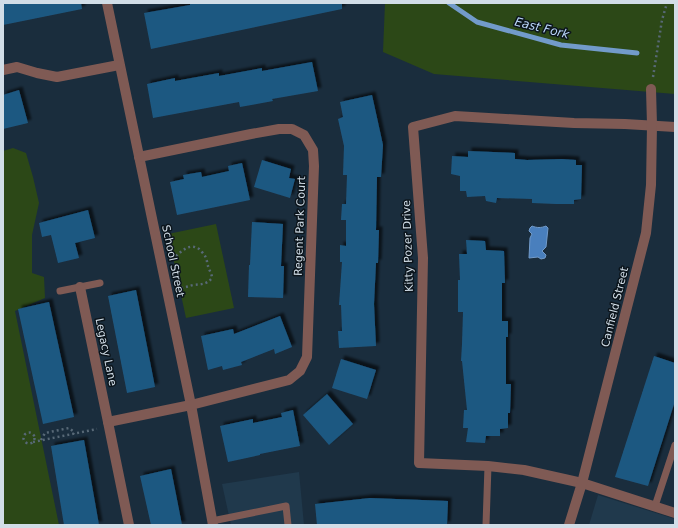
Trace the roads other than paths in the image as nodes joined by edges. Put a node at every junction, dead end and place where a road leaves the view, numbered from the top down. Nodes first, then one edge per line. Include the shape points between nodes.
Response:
1 (107, 3) edge
2 (120, 65) junction
3 (3, 70) edge
4 (651, 89) road end
5 (652, 125) junction
6 (675, 127) edge
7 (139, 157) junction
8 (100, 283) dead end
9 (80, 287) junction
10 (60, 292) dead end
11 (191, 405) junction
12 (108, 422) junction
13 (675, 445) edge
14 (488, 466) junction
15 (582, 483) junction
16 (655, 506) junction
17 (675, 513) edge
18 (212, 523) edge
19 (129, 525) edge
20 (288, 525) edge
21 (486, 525) edge
22 (569, 525) edge

1 - 2 street, School Street
2 - 3 street via 57,77 17,67
2 - 7 street, School Street
4 - 5 street, Canfield Street
5 - 6 street, Kitty Pozer Drive
5 - 14 street, Kitty Pozer Drive via 456,116 413,127 423,258 419,463
5 - 15 street, Canfield Street via 651,185 646,233
7 - 11 street, School Street
7 - 11 street, Regent Park Court via 279,129 292,129 304,135 313,150 307,357 300,371 289,380
8 - 9 lane
9 - 10 lane
9 - 12 street, Legacy Lane
11 - 12 street
11 - 18 street, School Street
12 - 19 street, Legacy Lane
13 - 16 lane
14 - 15 street, Kitty Pozer Drive via 524,470
14 - 21 lane
15 - 16 street, Kitty Pozer Drive
15 - 22 street, Canfield Street
16 - 17 street, Kitty Pozer Drive
18 - 20 lane via 286,506

